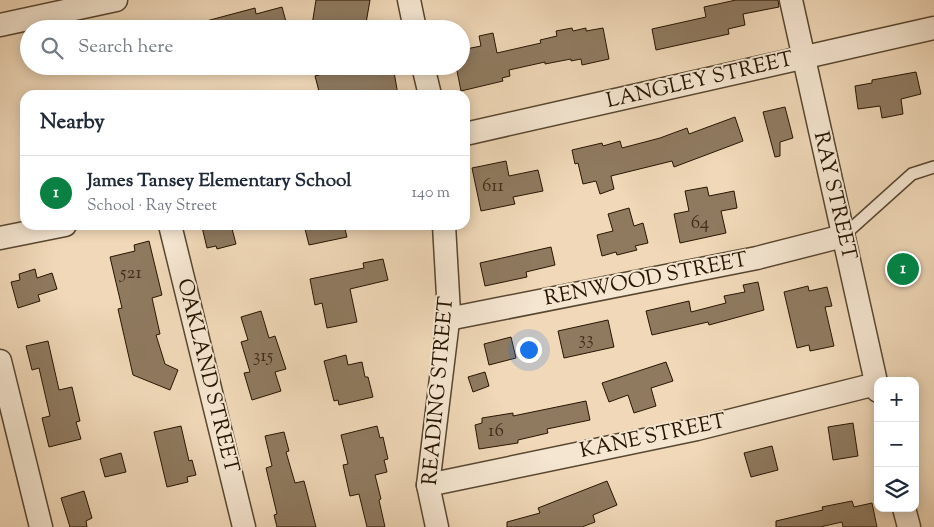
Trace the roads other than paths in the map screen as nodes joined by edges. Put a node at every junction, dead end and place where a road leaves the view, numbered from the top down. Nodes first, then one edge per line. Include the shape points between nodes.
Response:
1 (116, 0) edge
2 (409, 0) edge
3 (791, 0) edge
4 (23, 20) edge
5 (413, 20) edge
6 (20, 21) edge
7 (0, 25) edge
8 (934, 28) edge
9 (804, 58) junction
10 (426, 75) edge
11 (429, 90) edge
12 (470, 133) edge
13 (934, 167) edge
14 (40, 230) edge
15 (171, 230) edge
16 (444, 230) edge
17 (843, 236) junction
18 (0, 238) edge
19 (448, 319) junction
20 (0, 362) edge
21 (875, 377) edge
22 (874, 389) edge
23 (428, 485) junction
24 (905, 512) edge
25 (41, 527) edge
26 (244, 527) edge
27 (438, 527) edge
28 (908, 527) edge

1 - 4 street
2 - 5 street
3 - 9 street, RAY STREET
6 - 7 street
8 - 9 street, LANGLEY STREET
9 - 12 street, LANGLEY STREET
9 - 17 street, RAY STREET
10 - 11 street
13 - 17 lane via 912,174
14 - 18 street
15 - 26 street, OAKLAND STREET
16 - 19 street, READING STREET
17 - 19 street, RENWOOD STREET via 757,258
17 - 21 street, RAY STREET
19 - 23 street, READING STREET
20 - 25 street
22 - 23 street, KANE STREET
23 - 27 street, READING STREET
24 - 28 street

